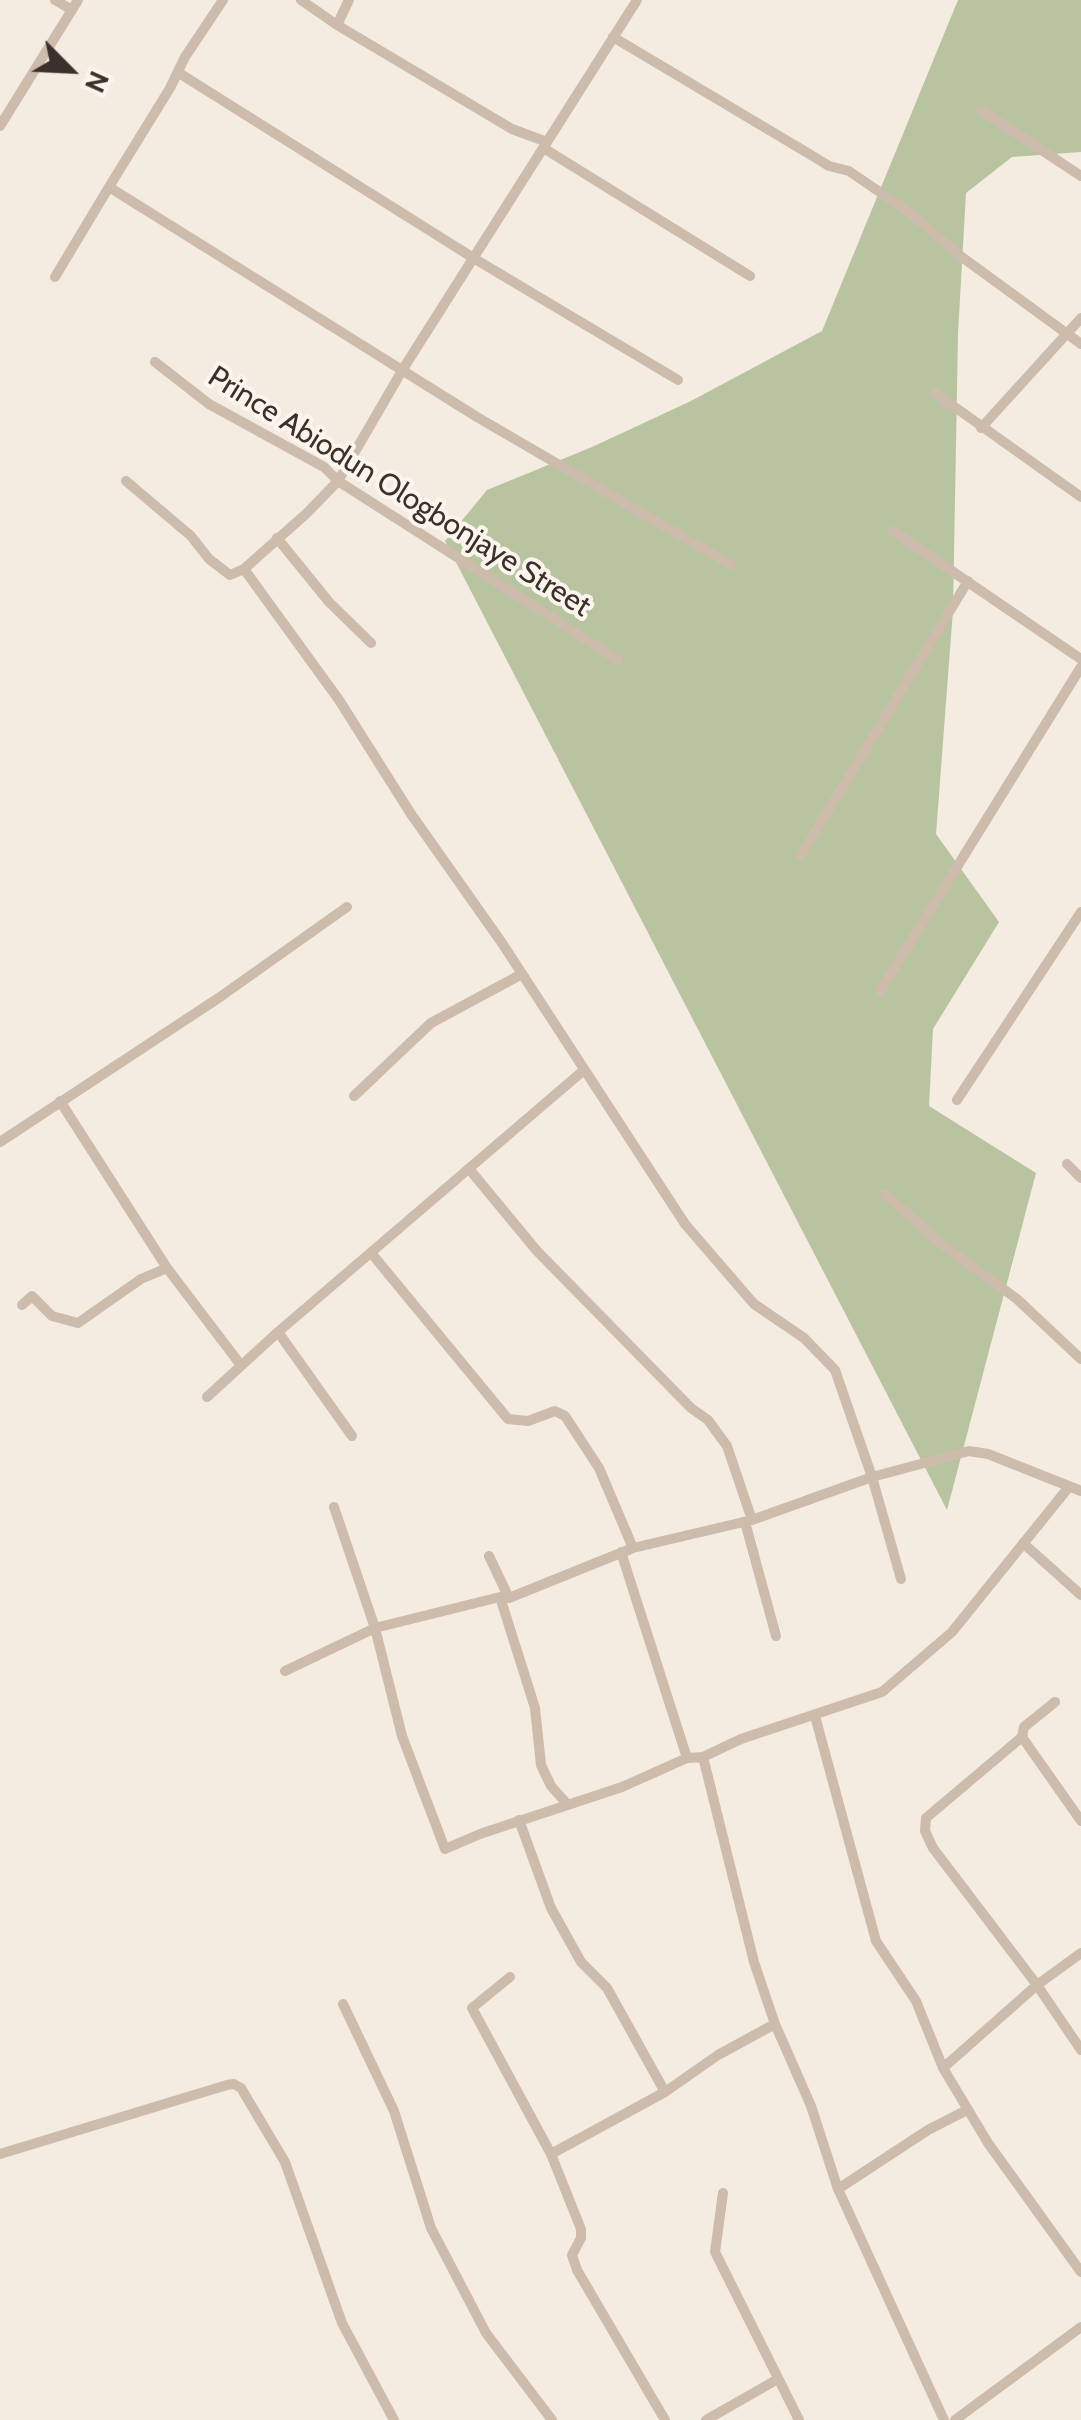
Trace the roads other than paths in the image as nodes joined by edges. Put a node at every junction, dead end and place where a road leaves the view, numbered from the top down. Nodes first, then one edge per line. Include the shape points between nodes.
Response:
1 (55, 0) edge
2 (224, 0) edge
3 (301, 0) edge
4 (348, 0) edge
5 (636, 0) edge
6 (75, 5) edge
7 (336, 25) junction
8 (613, 38) junction
9 (179, 73) junction
10 (981, 110) dead end
11 (0, 126) edge
12 (546, 145) junction
13 (1081, 176) edge
14 (109, 187) junction
15 (475, 259) junction
16 (750, 276) dead end
17 (55, 277) dead end
18 (1081, 318) edge
19 (1066, 335) junction
20 (1081, 344) edge
21 (155, 362) dead end
22 (404, 370) junction
23 (678, 380) dead end
24 (934, 394) dead end
25 (980, 428) junction
26 (126, 481) dead end
27 (338, 481) junction
28 (1081, 496) edge
29 (894, 532) dead end
30 (276, 538) junction
31 (731, 566) dead end
32 (244, 569) junction
33 (968, 581) junction
34 (371, 643) dead end
35 (618, 660) dead end
36 (1081, 663) edge
37 (801, 854) dead end
38 (347, 908) dead end
39 (1081, 912) edge
40 (522, 974) junction
41 (880, 991) dead end
42 (584, 1070) junction
43 (354, 1096) dead end
44 (957, 1100) dead end
45 (60, 1101) junction
46 (0, 1142) edge
47 (1067, 1164) dead end
48 (470, 1170) junction
49 (1081, 1178) edge
50 (885, 1194) dead end
51 (372, 1254) junction
52 (167, 1268) junction
53 (22, 1305) dead end
54 (278, 1332) junction
55 (1081, 1360) edge
56 (240, 1364) junction
57 (207, 1397) dead end
58 (352, 1436) dead end
59 (872, 1478) junction
60 (1068, 1488) junction
61 (1081, 1491) edge
62 (334, 1507) dead end
63 (748, 1521) junction
64 (1023, 1543) junction
65 (633, 1548) junction
66 (620, 1552) junction
67 (489, 1556) dead end
68 (901, 1579) dead end
69 (1081, 1594) edge
70 (505, 1597) junction
71 (374, 1628) junction
72 (776, 1636) dead end
73 (285, 1671) dead end
74 (1055, 1702) dead end
75 (815, 1716) junction
76 (1022, 1736) junction
77 (703, 1757) junction
78 (687, 1758) junction
79 (568, 1804) junction
80 (519, 1820) junction
81 (1081, 1821) edge
82 (1081, 1953) edge
83 (510, 1977) dead end
84 (1037, 1985) junction
85 (343, 2004) dead end
86 (775, 2024) junction
87 (1081, 2050) edge
88 (943, 2068) junction
89 (665, 2092) junction
90 (968, 2110) junction
91 (0, 2154) edge
92 (551, 2154) junction
93 (838, 2189) junction
94 (723, 2193) dead end
95 (1081, 2272) edge
96 (1081, 2327) edge
97 (778, 2379) junction
98 (394, 2420) edge
99 (552, 2420) edge
100 (665, 2420) edge
101 (706, 2420) edge
102 (799, 2420) edge
103 (944, 2420) edge
104 (955, 2420) edge

1 - 6 street
2 - 9 street
3 - 7 street
4 - 7 street
5 - 8 street
6 - 11 street
7 - 12 street
8 - 12 street
8 - 19 street via 811,156 849,171
9 - 14 street
9 - 15 street
10 - 13 street
12 - 15 street
12 - 16 street
14 - 17 street
14 - 22 street
15 - 22 street
15 - 23 street
18 - 19 street
19 - 20 street
19 - 25 street
21 - 27 street, Prince Abiodun Ologbonjaye Street via 210,404
22 - 27 street
22 - 31 street
24 - 25 street
25 - 28 street
26 - 32 street via 192,536 209,559 230,574
27 - 30 street
27 - 35 street, Prince Abiodun Ologbonjaye Street
29 - 33 street
30 - 32 street
30 - 34 street
32 - 40 street
33 - 36 street
33 - 37 street
36 - 41 street
38 - 45 street
39 - 44 street
40 - 42 street
40 - 43 street via 431,1023
42 - 48 street
42 - 59 street via 684,1224 754,1304 804,1338 835,1370
45 - 46 street
45 - 52 street
47 - 49 street
48 - 51 street
48 - 63 street via 537,1250 708,1420 727,1446
50 - 55 street via 1017,1299
51 - 54 street
51 - 65 street via 508,1419 528,1421 555,1411 565,1416 600,1468
52 - 53 street via 78,1323 52,1316 32,1296
52 - 56 street
54 - 56 street
54 - 58 street
56 - 57 street
59 - 60 street via 978,1451
59 - 63 street
59 - 68 street
60 - 61 street
60 - 64 street
62 - 71 street
63 - 65 street
63 - 72 street
64 - 69 street
64 - 75 street via 952,1632 882,1692
65 - 66 street
66 - 70 street
66 - 78 street
67 - 70 street
70 - 71 street
70 - 79 street via 535,1708 542,1765
71 - 73 street
71 - 80 street via 402,1736 444,1849
74 - 76 street
75 - 77 street
75 - 88 street via 876,1941 916,2001
76 - 81 street
76 - 84 street via 926,1818 925,1831
77 - 78 street
77 - 86 street
78 - 79 street
79 - 80 street
80 - 89 street via 551,1908 581,1962 607,1988
82 - 84 street
83 - 92 street via 472,2008
84 - 87 street
84 - 88 street
85 - 99 street via 394,2111 431,2228 486,2333
86 - 89 street
86 - 93 street
88 - 90 street
89 - 92 street
90 - 93 street
90 - 95 street
91 - 98 street via 226,2085 241,2088 286,2162 342,2323
92 - 100 street via 581,2229 572,2255 577,2270
93 - 103 street
94 - 97 street via 715,2252
96 - 104 street
97 - 101 street
97 - 102 street

